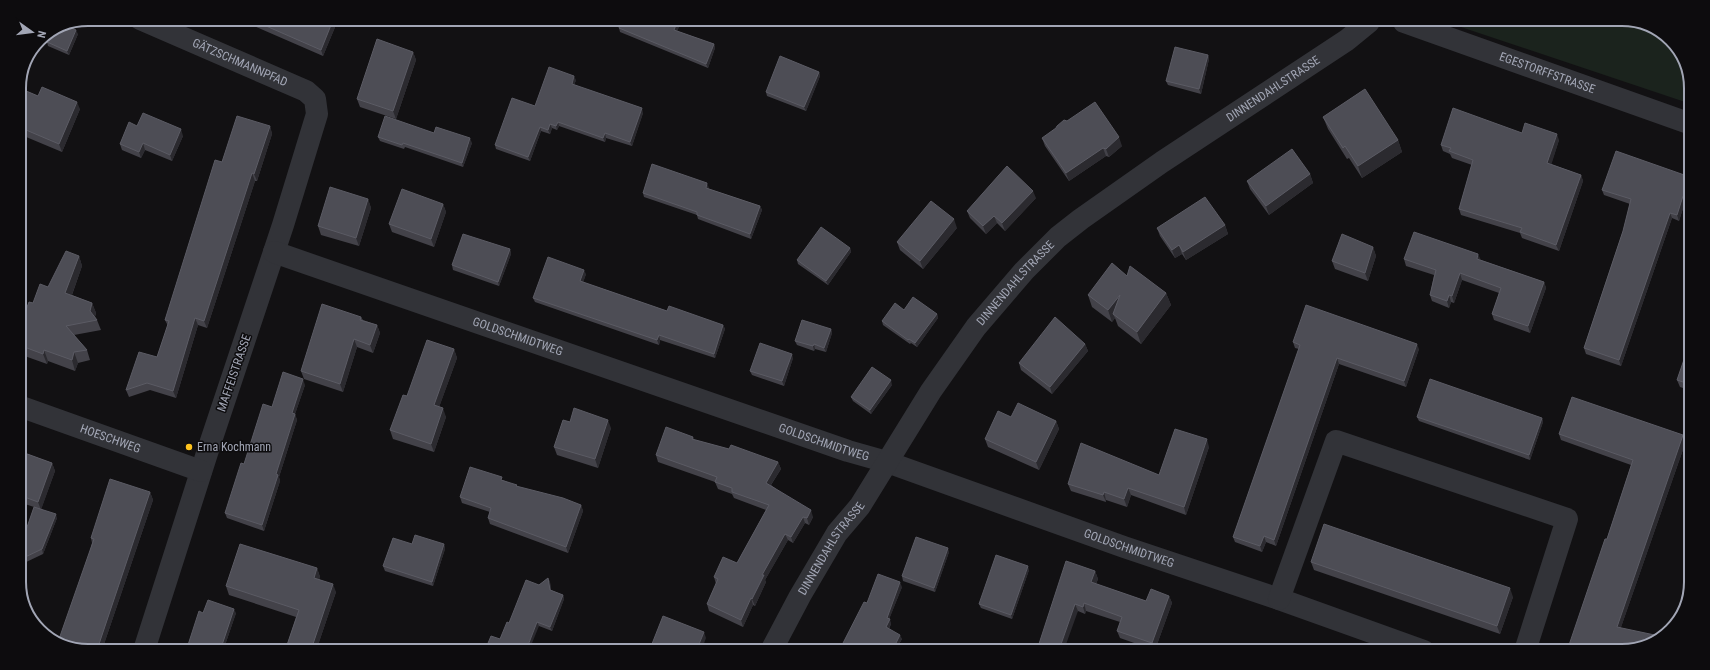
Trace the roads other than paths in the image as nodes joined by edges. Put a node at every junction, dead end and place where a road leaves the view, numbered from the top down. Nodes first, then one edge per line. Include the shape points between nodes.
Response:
1 (156, 26) edge
2 (1364, 26) edge
3 (1415, 26) edge
4 (315, 99) joint
5 (1684, 122) edge
6 (274, 252) junction
7 (26, 408) edge
8 (888, 462) junction
9 (201, 471) junction
10 (1279, 599) junction
11 (1370, 642) edge
12 (146, 644) edge
13 (775, 644) edge
14 (1384, 644) edge
15 (1527, 644) edge

1 - 4 street, GÄTZSCHMANNPFAD via 306,91
2 - 8 street, DINNENDAHLSTRASSE via 1347,40 1162,162 1058,237 1024,271 976,327 931,391
3 - 5 street, EGESTORFFSTRASSE
4 - 6 street, MAFFEISTRASSE via 317,114
6 - 8 street, GOLDSCHMIDTWEG via 848,451
6 - 9 street, MAFFEISTRASSE
7 - 9 street, HOESCHWEG
8 - 10 street, GOLDSCHMIDTWEG via 1124,547
8 - 13 street, DINNENDAHLSTRASSE via 860,506 837,533
9 - 12 street, MAFFEISTRASSE
10 - 11 street, GOLDSCHMIDTWEG
10 - 15 street via 1336,441 1567,519
11 - 14 street, GOLDSCHMIDTWEG

